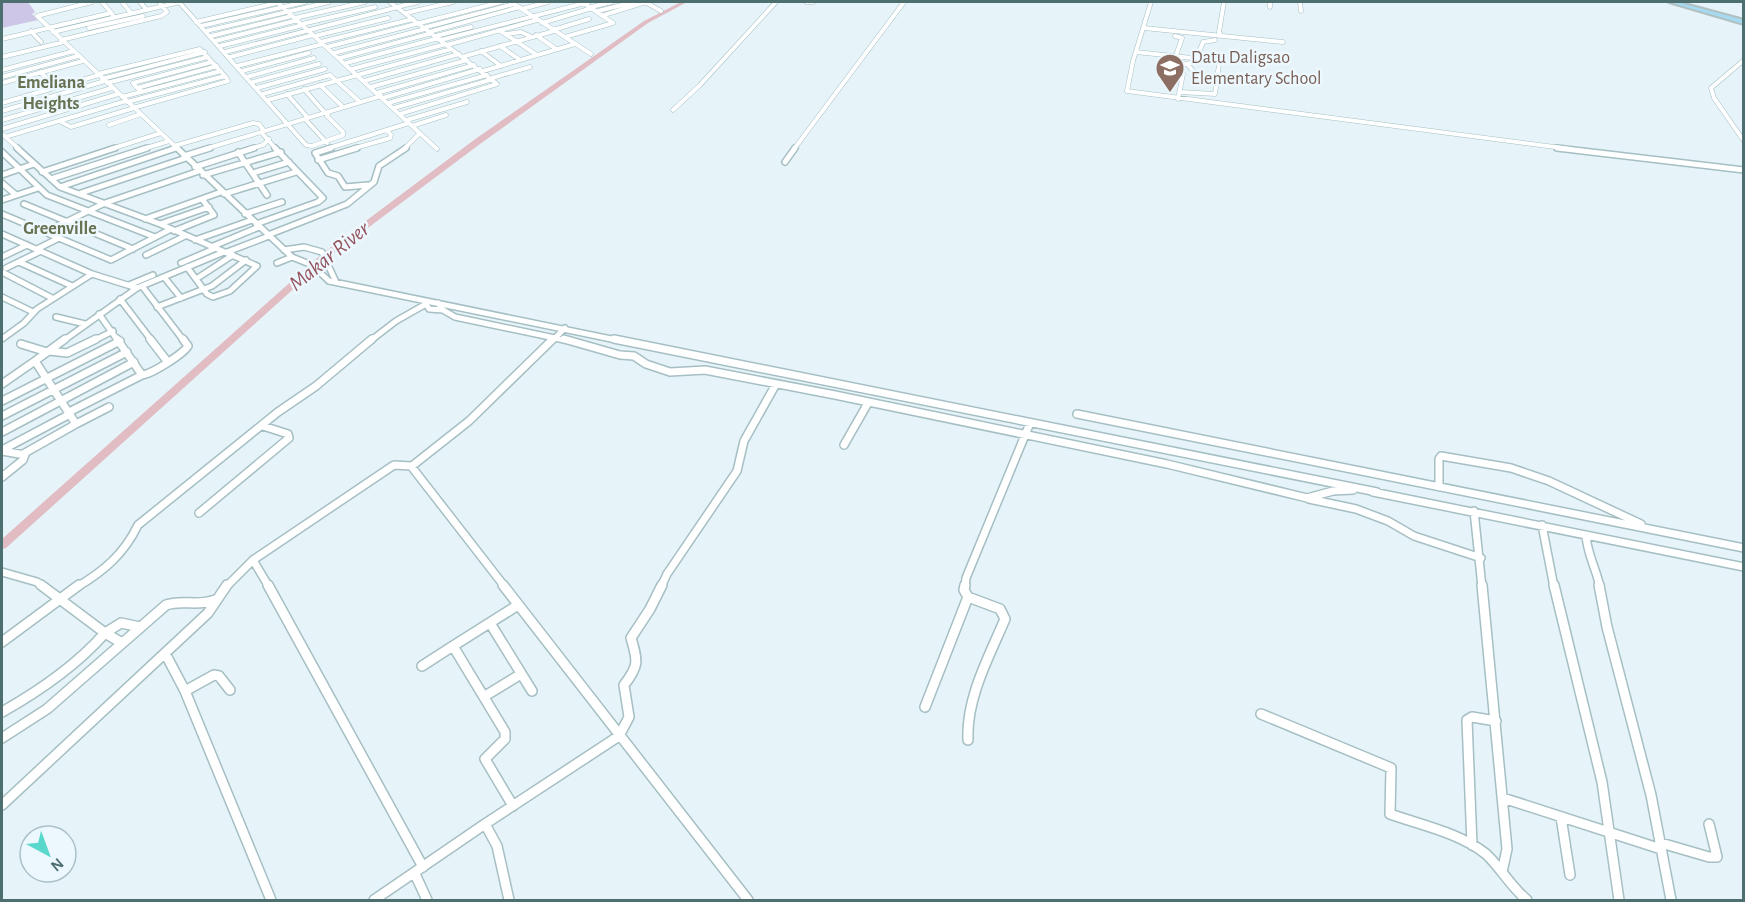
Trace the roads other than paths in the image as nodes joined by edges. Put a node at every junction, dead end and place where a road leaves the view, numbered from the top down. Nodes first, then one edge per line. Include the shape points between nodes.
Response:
1 (92, 2) edge
2 (102, 2) edge
3 (122, 2) edge
4 (140, 2) edge
5 (159, 2) edge
6 (181, 2) edge
7 (305, 2) edge
8 (329, 2) edge
9 (367, 2) edge
10 (402, 2) edge
11 (434, 2) edge
12 (453, 2) edge
13 (501, 2) edge
14 (548, 2) edge
15 (585, 2) edge
16 (612, 2) edge
17 (634, 2) edge
18 (647, 2) edge
19 (776, 2) edge
20 (806, 2) edge
21 (813, 2) edge
22 (904, 2) edge
23 (1151, 2) edge
24 (1224, 2) edge
25 (1300, 2) edge
26 (1672, 2) edge
27 (86, 3) edge
28 (280, 3) edge
29 (513, 3) edge
30 (415, 4) edge
31 (394, 5) edge
32 (73, 6) junction
33 (375, 7) junction
34 (592, 7) junction
35 (90, 8) dead end
36 (164, 8) junction
37 (521, 8) junction
38 (147, 10) junction
39 (421, 10) junction
40 (1301, 10) dead end
41 (598, 11) junction
42 (661, 11) dead end
43 (288, 12) junction
44 (381, 12) junction
45 (463, 12) junction
46 (111, 13) junction
47 (530, 13) junction
48 (131, 14) junction
49 (406, 14) junction
50 (604, 15) junction
51 (469, 16) junction
52 (114, 17) junction
53 (484, 17) junction
54 (295, 18) junction
55 (357, 18) junction
56 (388, 18) junction
57 (83, 19) junction
58 (413, 19) junction
59 (589, 19) dead end
60 (474, 20) junction
61 (539, 21) junction
62 (196, 22) junction
63 (465, 22) junction
64 (1743, 22) edge
65 (365, 23) junction
66 (396, 23) junction
67 (418, 23) junction
68 (303, 25) junction
69 (201, 26) junction
70 (496, 26) junction
71 (48, 27) junction
72 (471, 27) junction
73 (486, 28) junction
74 (1144, 28) junction
75 (309, 30) junction
76 (499, 30) junction
77 (554, 30) junction
78 (31, 31) junction
79 (206, 31) junction
80 (477, 31) junction
81 (493, 32) junction
82 (506, 34) junction
83 (1221, 35) junction
84 (210, 36) junction
85 (314, 36) junction
86 (435, 36) junction
87 (534, 36) junction
88 (1174, 36) dead end
89 (1231, 36) junction
90 (59, 37) junction
91 (565, 37) junction
92 (2, 39) edge
93 (215, 41) junction
94 (517, 41) junction
95 (41, 42) dead end
96 (1283, 42) dead end
97 (324, 44) junction
98 (575, 44) junction
99 (220, 46) junction
100 (500, 46) junction
101 (304, 48) junction
102 (451, 49) junction
103 (556, 50) junction
104 (74, 51) junction
105 (481, 51) junction
106 (225, 52) junction
107 (1136, 52) junction
108 (247, 53) junction
109 (309, 53) junction
110 (334, 53) junction
111 (591, 54) dead end
112 (207, 55) junction
113 (460, 55) junction
114 (78, 56) junction
115 (537, 56) junction
116 (2, 57) edge
117 (230, 57) junction
118 (1175, 57) junction
119 (314, 58) junction
120 (340, 58) junction
121 (467, 60) junction
122 (520, 60) junction
123 (1198, 60) junction
124 (1743, 60) edge
125 (83, 61) junction
126 (256, 61) junction
127 (212, 62) junction
128 (346, 63) junction
129 (319, 64) junction
130 (1187, 64) junction
131 (474, 65) junction
132 (217, 66) junction
133 (237, 66) junction
134 (501, 66) junction
135 (530, 67) dead end
136 (1172, 67) junction
137 (33, 68) junction
138 (325, 69) junction
139 (352, 69) junction
140 (2, 70) edge
141 (180, 70) junction
142 (221, 71) junction
143 (242, 71) junction
144 (483, 72) junction
145 (1182, 72) junction
146 (1193, 72) junction
147 (38, 73) junction
148 (184, 75) junction
149 (330, 75) junction
150 (358, 75) junction
151 (225, 76) junction
152 (2, 77) edge
153 (247, 77) junction
154 (127, 78) junction
155 (1217, 78) junction
156 (102, 79) junction
157 (493, 79) junction
158 (337, 80) junction
159 (364, 81) junction
160 (252, 82) junction
161 (2, 83) edge
162 (133, 83) junction
163 (320, 85) junction
164 (57, 87) junction
165 (371, 87) junction
166 (112, 88) junction
167 (137, 88) junction
168 (182, 88) junction
169 (257, 88) junction
170 (304, 89) junction
171 (142, 92) junction
172 (1180, 92) junction
173 (187, 93) junction
174 (263, 94) junction
175 (287, 94) junction
176 (380, 96) junction
177 (123, 98) junction
178 (1178, 99) junction
179 (268, 100) junction
180 (360, 102) junction
181 (467, 102) dead end
182 (2, 103) edge
183 (388, 103) junction
184 (343, 107) junction
185 (134, 108) junction
186 (394, 108) junction
187 (673, 110) dead end
188 (2, 111) edge
189 (327, 112) junction
190 (141, 114) junction
191 (400, 114) junction
192 (446, 115) dead end
193 (306, 118) junction
194 (2, 120) edge
195 (58, 121) junction
196 (409, 123) junction
197 (288, 124) junction
198 (109, 125) dead end
199 (2, 129) edge
200 (387, 130) junction
201 (262, 132) junction
202 (161, 133) junction
203 (420, 133) junction
204 (3, 136) edge
205 (269, 139) junction
206 (169, 141) junction
207 (325, 141) junction
208 (1743, 141) edge
209 (175, 147) junction
210 (331, 147) junction
211 (437, 149) dead end
212 (2, 152) edge
213 (238, 152) junction
214 (281, 152) junction
215 (185, 157) junction
216 (318, 160) junction
217 (246, 162) junction
218 (289, 162) junction
219 (785, 162) dead end
220 (34, 164) junction
221 (20, 169) junction
222 (1743, 170) edge
223 (199, 171) junction
224 (42, 172) junction
225 (296, 172) junction
226 (253, 173) junction
227 (2, 175) edge
228 (51, 179) junction
229 (2, 183) edge
230 (257, 183) junction
231 (368, 185) junction
232 (60, 187) junction
233 (38, 188) junction
234 (81, 193) junction
235 (223, 193) junction
236 (16, 195) junction
237 (267, 195) dead end
238 (202, 199) junction
239 (2, 200) edge
240 (282, 202) dead end
241 (105, 203) junction
242 (24, 204) dead end
243 (209, 207) junction
244 (88, 211) junction
245 (2, 214) edge
246 (245, 214) junction
247 (145, 219) junction
248 (67, 222) junction
249 (160, 224) junction
250 (256, 224) junction
251 (173, 230) junction
252 (45, 232) junction
253 (2, 234) edge
254 (184, 236) junction
255 (269, 236) junction
256 (155, 237) junction
257 (59, 238) junction
258 (195, 240) junction
259 (27, 245) junction
260 (213, 248) junction
261 (133, 249) junction
262 (39, 250) junction
263 (284, 250) junction
264 (228, 253) junction
265 (146, 255) dead end
266 (2, 256) edge
267 (292, 257) junction
268 (246, 260) junction
269 (19, 262) junction
270 (181, 263) dead end
271 (277, 263) dead end
272 (187, 267) junction
273 (3, 269) edge
274 (92, 274) junction
275 (153, 275) dead end
276 (164, 277) junction
277 (196, 279) junction
278 (336, 282) junction
279 (129, 285) junction
280 (72, 286) junction
281 (139, 287) junction
282 (204, 290) junction
283 (2, 297) edge
284 (52, 298) junction
285 (181, 298) junction
286 (120, 299) junction
287 (428, 302) junction
288 (438, 303) junction
289 (157, 307) junction
290 (443, 310) junction
291 (33, 312) junction
292 (99, 314) junction
293 (56, 317) dead end
294 (85, 324) junction
295 (565, 328) junction
296 (2, 330) edge
297 (112, 331) junction
298 (9, 333) junction
299 (556, 337) junction
300 (2, 339) edge
301 (120, 341) junction
302 (21, 344) dead end
303 (48, 352) junction
304 (127, 352) junction
305 (35, 361) junction
306 (167, 361) junction
307 (134, 362) junction
308 (142, 375) junction
309 (47, 378) junction
310 (2, 384) edge
311 (776, 384) junction
312 (54, 389) junction
313 (881, 392) junction
314 (61, 400) junction
315 (2, 401) edge
316 (871, 404) junction
317 (110, 407) dead end
318 (70, 413) junction
319 (1077, 414) dead end
320 (2, 416) edge
321 (1030, 423) junction
322 (76, 424) junction
323 (263, 426) junction
324 (2, 432) edge
325 (1024, 436) junction
326 (1104, 438) junction
327 (844, 445) dead end
328 (1093, 450) junction
329 (2, 451) edge
330 (23, 454) junction
331 (412, 466) junction
332 (2, 477) edge
333 (1439, 487) junction
334 (1377, 492) junction
335 (1307, 498) junction
336 (1474, 511) junction
337 (199, 513) dead end
338 (1542, 525) junction
339 (1657, 531) junction
340 (1586, 535) junction
341 (1743, 548) edge
342 (1481, 558) junction
343 (253, 560) junction
344 (1743, 567) edge
345 (2, 572) edge
346 (968, 597) junction
347 (60, 598) junction
348 (518, 605) junction
349 (206, 609) junction
350 (116, 623) junction
351 (490, 623) junction
352 (96, 624) junction
353 (141, 627) junction
354 (105, 633) junction
355 (2, 642) edge
356 (122, 643) junction
357 (453, 646) junction
358 (165, 653) junction
359 (422, 666) dead end
360 (521, 674) junction
361 (230, 690) dead end
362 (185, 691) junction
363 (532, 691) dead end
364 (485, 696) junction
365 (925, 707) dead end
366 (2, 712) edge
367 (1261, 714) dead end
368 (1496, 721) junction
369 (619, 736) junction
370 (2, 738) edge
371 (968, 740) dead end
372 (1503, 798) junction
373 (2, 805) edge
374 (513, 806) junction
375 (1561, 816) junction
376 (485, 824) junction
377 (1709, 825) dead end
378 (1610, 832) junction
379 (1473, 845) junction
380 (1661, 846) junction
381 (423, 867) junction
382 (1502, 872) junction
383 (415, 874) junction
384 (1570, 875) dead end
385 (271, 900) edge
386 (374, 900) edge
387 (427, 900) edge
388 (509, 900) edge
389 (748, 900) edge
390 (1527, 900) edge
391 (1619, 900) edge
392 (1671, 900) edge

1 - 27 street
2 - 46 street
3 - 48 street
4 - 38 street
5 - 36 street
6 - 36 street
6 - 62 street
7 - 28 street
8 - 43 street
9 - 33 street
9 - 54 street
10 - 31 street
11 - 30 street
12 - 39 street
13 - 45 street
14 - 37 street
15 - 34 street
15 - 47 street
16 - 34 street
17 - 41 street
18 - 42 street
18 - 50 street
19 - 187 street
20 - 21 street
22 - 219 street
23 - 74 street
24 - 83 street
25 - 40 street
26 - 64 main road
27 - 32 street
27 - 35 street
28 - 43 street
28 - 62 street
28 - 69 street
29 - 37 street
29 - 51 street
30 - 31 street
30 - 39 street
31 - 44 street
31 - 49 street
32 - 57 street
32 - 71 street via 37,15
33 - 44 street
33 - 68 street
34 - 41 street
34 - 61 street
36 - 38 street
36 - 90 street via 166,13 161,16
37 - 47 street
37 - 53 street
38 - 48 street
39 - 49 street
41 - 50 street
43 - 54 street
43 - 79 street
44 - 55 street
44 - 56 street
45 - 51 street
45 - 67 street
46 - 52 street
46 - 57 street
47 - 61 street
47 - 70 street
48 - 52 street
49 - 58 street
50 - 91 street via 613,23
51 - 60 street
51 - 86 street
52 - 90 street
53 - 60 street
53 - 70 street
54 - 68 street
54 - 84 street
54 - 93 street
55 - 65 street
55 - 75 street
56 - 65 street
56 - 66 street
57 - 71 street
58 - 66 street
58 - 67 street
59 - 77 street
60 - 63 street
61 - 76 street
61 - 77 street
62 - 69 street
63 - 72 street
63 - 86 street
65 - 85 street
66 - 97 street
67 - 86 street
67 - 97 street
68 - 75 street
68 - 99 street
69 - 79 street
70 - 73 street
71 - 78 street
71 - 90 street
72 - 80 street
72 - 86 street
73 - 80 street
73 - 81 street
74 - 83 street
74 - 107 street
75 - 85 street
75 - 106 street
76 - 81 street
76 - 82 street
77 - 87 street
77 - 91 street
78 - 92 street
78 - 95 street
79 - 84 street
80 - 86 street
81 - 86 street
82 - 87 street
82 - 94 street
83 - 89 street
84 - 93 street
85 - 97 street
85 - 108 street
86 - 102 street
86 - 110 street
86 - 120 street
86 - 128 street
86 - 139 street
87 - 94 street
87 - 103 street
88 - 118 street via 1182,38
89 - 96 street
89 - 123 street via 1205,40
90 - 104 street
90 - 116 street
91 - 98 street
93 - 99 street
94 - 100 street
94 - 115 street
97 - 101 street
97 - 110 street
98 - 103 street
98 - 111 street
99 - 106 street
100 - 105 street
100 - 122 street
101 - 109 street
101 - 126 street
102 - 113 street
102 - 150 street
103 - 115 street
104 - 114 street
104 - 140 street
105 - 113 street
105 - 134 street
106 - 117 street
107 - 118 street
107 - 178 street via 1127,92
108 - 117 street
108 - 126 street
109 - 119 street
109 - 143 street
110 - 120 street
112 - 127 street
112 - 154 street
112 - 156 street via 198,49
113 - 121 street
113 - 159 street
114 - 125 street
114 - 137 street
115 - 122 street
117 - 133 street
118 - 123 street
118 - 136 street
119 - 129 street
119 - 153 street
120 - 128 street
121 - 131 street
121 - 165 street
122 - 134 street
123 - 130 street
123 - 155 street via 1220,59
124 - 208 street via 1711,90
125 - 147 street
125 - 156 street
126 - 133 street
127 - 132 street
127 - 141 street
128 - 139 street
129 - 138 street
129 - 160 street
130 - 136 street
130 - 146 street
131 - 144 street
131 - 176 street
132 - 142 street
132 - 148 street
133 - 143 street
134 - 144 street
135 - 157 street
136 - 145 street
137 - 147 street
137 - 152 street
138 - 149 street
138 - 169 street
139 - 150 street
141 - 148 street
141 - 162 street
142 - 151 street
142 - 171 street
143 - 153 street
144 - 157 street
144 - 176 street
144 - 183 street
145 - 146 street
145 - 172 street
146 - 155 street
147 - 161 street
147 - 164 street
148 - 167 street
149 - 158 street
149 - 174 street
150 - 158 street
150 - 159 street
151 - 168 street
151 - 173 street via 228,81
153 - 160 street
154 - 156 street
154 - 162 street
155 - 172 street via 1214,94
156 - 164 street
156 - 166 street
156 - 188 street
157 - 186 street
157 - 191 street via 497,84 494,86
158 - 163 street
158 - 180 street
159 - 165 street
160 - 169 street
162 - 167 street
163 - 170 street
163 - 184 street
164 - 182 street
165 - 176 street
166 - 177 street
166 - 194 street
167 - 171 street
168 - 173 street
168 - 177 street
169 - 174 street
170 - 175 street
170 - 189 street
171 - 177 street
172 - 178 street
173 - 185 street
174 - 179 street
175 - 179 street
175 - 193 street
176 - 180 street
176 - 183 street
177 - 185 street
177 - 195 street
177 - 199 street
178 - 222 street
179 - 197 street
180 - 184 street
181 - 196 street
183 - 186 street
184 - 189 street
185 - 190 street
185 - 195 street via 77,126
186 - 191 street
189 - 193 street
189 - 207 street via 344,134
190 - 198 street
190 - 202 street
191 - 196 street
192 - 196 street
193 - 197 street
193 - 207 street
195 - 204 street
196 - 200 street
196 - 203 street
197 - 201 street
197 - 207 street via 308,146
200 - 210 street
200 - 216 street via 390,138
201 - 205 street
201 - 209 street via 259,124 252,124
201 - 215 street
202 - 206 street
202 - 224 street
203 - 211 street
203 - 231 street via 412,144 379,166 375,180
204 - 220 street
205 - 213 street via 263,145
205 - 214 street
206 - 209 street
206 - 228 street
207 - 210 street
209 - 215 street
209 - 232 street
210 - 216 street via 315,153
212 - 221 street
213 - 217 street
213 - 223 street
214 - 217 street
214 - 218 street
215 - 223 street
215 - 234 street
216 - 231 street via 345,187
217 - 223 street
217 - 226 street
218 - 225 street
218 - 226 street
220 - 221 street
220 - 224 street
221 - 227 street
221 - 233 street
223 - 235 street
223 - 241 street
224 - 228 street
225 - 230 street
225 - 250 street via 322,199
226 - 230 street
228 - 232 street
229 - 236 street
230 - 235 street
230 - 237 street
231 - 255 street via 341,208
232 - 234 street
233 - 236 street
233 - 244 street
234 - 241 street
235 - 238 street
235 - 246 street
236 - 239 street
238 - 243 street
238 - 247 street
240 - 246 street
241 - 244 street
241 - 247 street
242 - 248 street
243 - 249 street
243 - 251 street via 214,213 211,217
244 - 248 street
244 - 256 street
245 - 252 street
246 - 250 street
247 - 249 street
248 - 252 street
248 - 261 street
249 - 251 street
250 - 255 street
250 - 258 street
250 - 260 street
251 - 254 street
251 - 256 street
252 - 257 street
253 - 259 street
254 - 258 street
254 - 265 street
255 - 263 street
255 - 264 street
256 - 261 street
257 - 261 street via 111,260
257 - 262 street
258 - 260 street
259 - 262 street
259 - 266 street
260 - 264 street
260 - 270 street
262 - 269 street
262 - 274 street
263 - 267 street
263 - 278 street via 309,246 319,250 326,255
264 - 268 street
264 - 272 street
264 - 277 street
267 - 271 street
267 - 278 street
268 - 282 street
268 - 282 street via 257,268 226,294 213,297
269 - 273 street
269 - 280 street
272 - 276 street
272 - 277 street
273 - 284 street
274 - 279 street
274 - 280 street
275 - 279 street
276 - 281 street
276 - 285 street
277 - 282 street
278 - 287 street
279 - 281 street
280 - 284 street
281 - 286 street
281 - 289 street
282 - 285 street
283 - 291 street
284 - 291 street
285 - 289 street
286 - 292 street
286 - 306 street
287 - 288 street
287 - 290 street via 429,309
287 - 323 street via 401,318
288 - 290 street
288 - 295 street
289 - 306 street via 188,346
290 - 299 street via 466,319
291 - 298 street
292 - 294 street
292 - 297 street
293 - 294 street
294 - 303 street
295 - 299 street
295 - 313 street
296 - 298 street
297 - 301 street
297 - 303 street via 67,353
298 - 300 street
299 - 311 street via 634,356 670,372 705,370
299 - 331 street via 469,421
301 - 304 street
301 - 309 street
302 - 303 street
303 - 305 street
304 - 307 street
304 - 312 street
305 - 309 street
305 - 310 street
306 - 308 street via 161,368
307 - 308 street
307 - 314 street
308 - 318 street
309 - 312 street
309 - 315 street
311 - 316 street
311 - 369 street via 744,441 737,471 667,574 647,616 631,638 636,670 624,685 628,717
312 - 314 street
312 - 320 street
313 - 316 street
313 - 321 street
314 - 318 street
314 - 324 street
316 - 325 street
316 - 327 street
317 - 322 street
318 - 322 street
318 - 329 street
319 - 333 street
321 - 325 street
321 - 326 street
322 - 330 street
323 - 337 street via 290,438
323 - 347 street via 138,525 129,544 105,570
325 - 328 street
325 - 346 street via 966,578 964,590
326 - 328 street
326 - 334 street
328 - 335 street
329 - 330 street
330 - 332 street via 23,460
331 - 343 street via 387,468
331 - 348 street
333 - 339 street
333 - 339 street via 1441,456 1511,468 1549,481
334 - 335 street via 1343,490
334 - 336 street
335 - 342 street via 1356,509 1414,536
336 - 338 street
336 - 342 street
338 - 340 street
338 - 378 street
339 - 341 street
340 - 344 street
340 - 380 street
342 - 368 street
343 - 349 street
343 - 381 street
345 - 347 street via 37,582
346 - 365 street
346 - 371 street via 1005,614 971,710
347 - 352 street
347 - 355 street
348 - 351 street
348 - 369 street
349 - 353 street via 172,602
349 - 358 street
350 - 352 street
350 - 353 street via 129,622
350 - 354 street
351 - 357 street
351 - 360 street
352 - 354 street
353 - 356 street
354 - 356 street
354 - 366 street via 74,664
356 - 370 street via 47,709
357 - 359 street
357 - 364 street
358 - 362 street
358 - 373 street
360 - 363 street
360 - 364 street
361 - 362 street via 214,675
362 - 385 street
364 - 374 street via 506,736 486,756 486,764
367 - 379 street via 1391,768 1390,814
368 - 372 street
368 - 379 street via 1472,717 1467,720
369 - 374 street
369 - 389 street
372 - 375 street
372 - 382 street via 1507,849
374 - 376 street
375 - 378 street
375 - 384 street
376 - 381 street
376 - 388 street via 497,846
377 - 380 street via 1717,857
378 - 380 street
378 - 391 street
379 - 382 street
380 - 392 street
381 - 383 street
382 - 390 street
383 - 386 street
383 - 387 street

